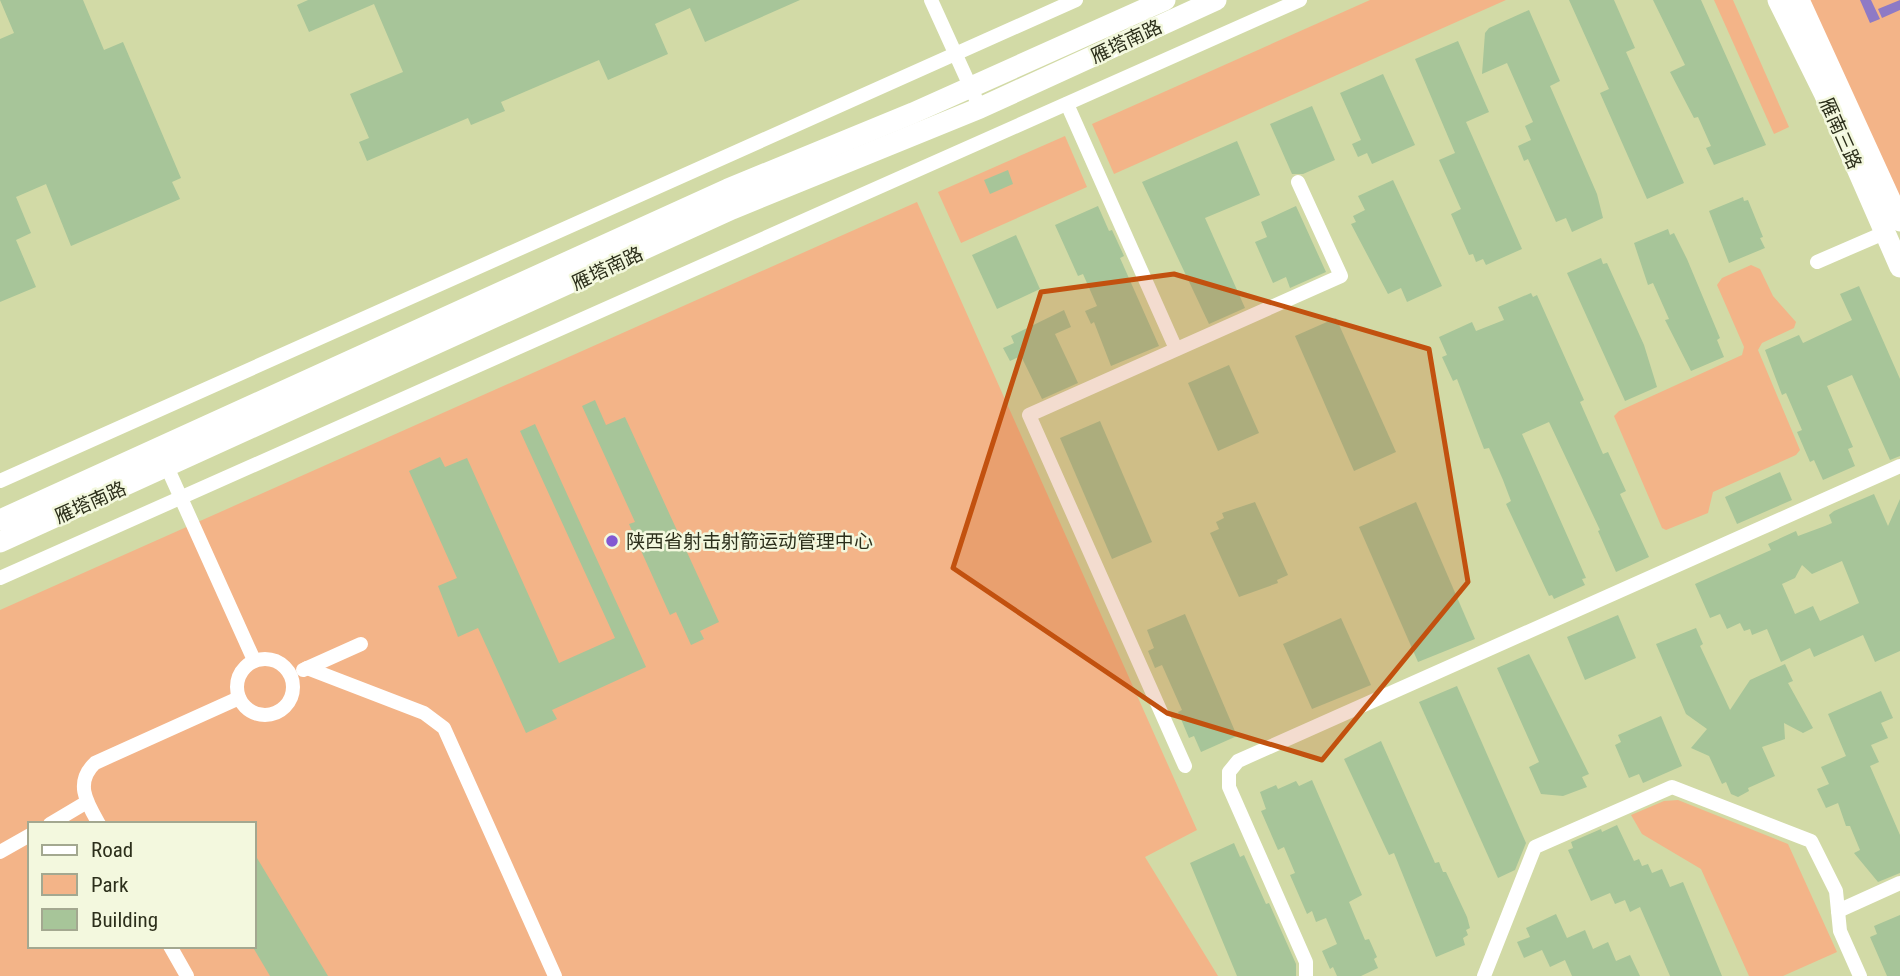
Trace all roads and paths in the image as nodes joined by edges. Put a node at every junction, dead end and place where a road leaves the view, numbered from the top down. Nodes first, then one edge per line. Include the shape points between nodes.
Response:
1 (931, 0) edge
2 (1076, 0) edge
3 (1165, 0) edge
4 (1216, 0) edge
5 (1300, 0) edge
6 (1778, 0) edge
7 (1799, 0) edge
8 (955, 54) junction
9 (970, 88) junction
10 (1067, 104) junction
11 (979, 108) junction
12 (1298, 182) dead end
13 (1892, 227) edge
14 (1818, 262) dead end
15 (1900, 267) edge
16 (1176, 349) junction
17 (1900, 466) edge
18 (167, 467) junction
19 (0, 481) edge
20 (181, 498) junction
21 (0, 520) edge
22 (0, 542) edge
23 (0, 578) edge
24 (361, 644) dead end
25 (254, 660) junction
26 (307, 668) junction
27 (292, 675) junction
28 (239, 698) junction
29 (1185, 765) dead end
30 (87, 802) junction
31 (53, 822) edge
32 (98, 822) edge
33 (28, 836) edge
34 (0, 852) edge
35 (1900, 883) edge
36 (1838, 911) junction
37 (171, 948) edge
38 (187, 976) edge
39 (555, 976) edge
40 (1306, 976) edge
41 (1484, 976) edge
42 (1860, 976) edge

1 - 8 street
2 - 8 street
3 - 9 main road, 雁塔南路
4 - 11 main road, 雁塔南路
5 - 10 street
6 - 13 main road, 雁南三路
7 - 13 main road, 雁南三路
8 - 9 street
8 - 19 street
9 - 11 street
9 - 21 main road, 雁塔南路 via 728,189
10 - 16 street
10 - 20 street
11 - 18 main road, 雁塔南路 via 732,209
12 - 16 street via 1341,276
13 - 14 street
13 - 15 main road, 雁南三路
16 - 29 street via 1029,415
17 - 40 street via 1238,761 1229,772 1228,787 1306,961
18 - 20 street
18 - 22 main road, 雁塔南路
20 - 23 street
20 - 25 street
24 - 26 street
25 - 27 street via 275,660
25 - 28 street via 238,676
26 - 27 street
26 - 39 street via 424,713 444,728
27 - 28 street via 292,697 277,713 254,713
28 - 30 street via 95,763 84,778
30 - 31 street
30 - 32 street
33 - 34 street
35 - 36 street
36 - 41 street via 1836,891 1808,838 1672,786 1535,847
36 - 42 street via 1840,931
37 - 38 street

